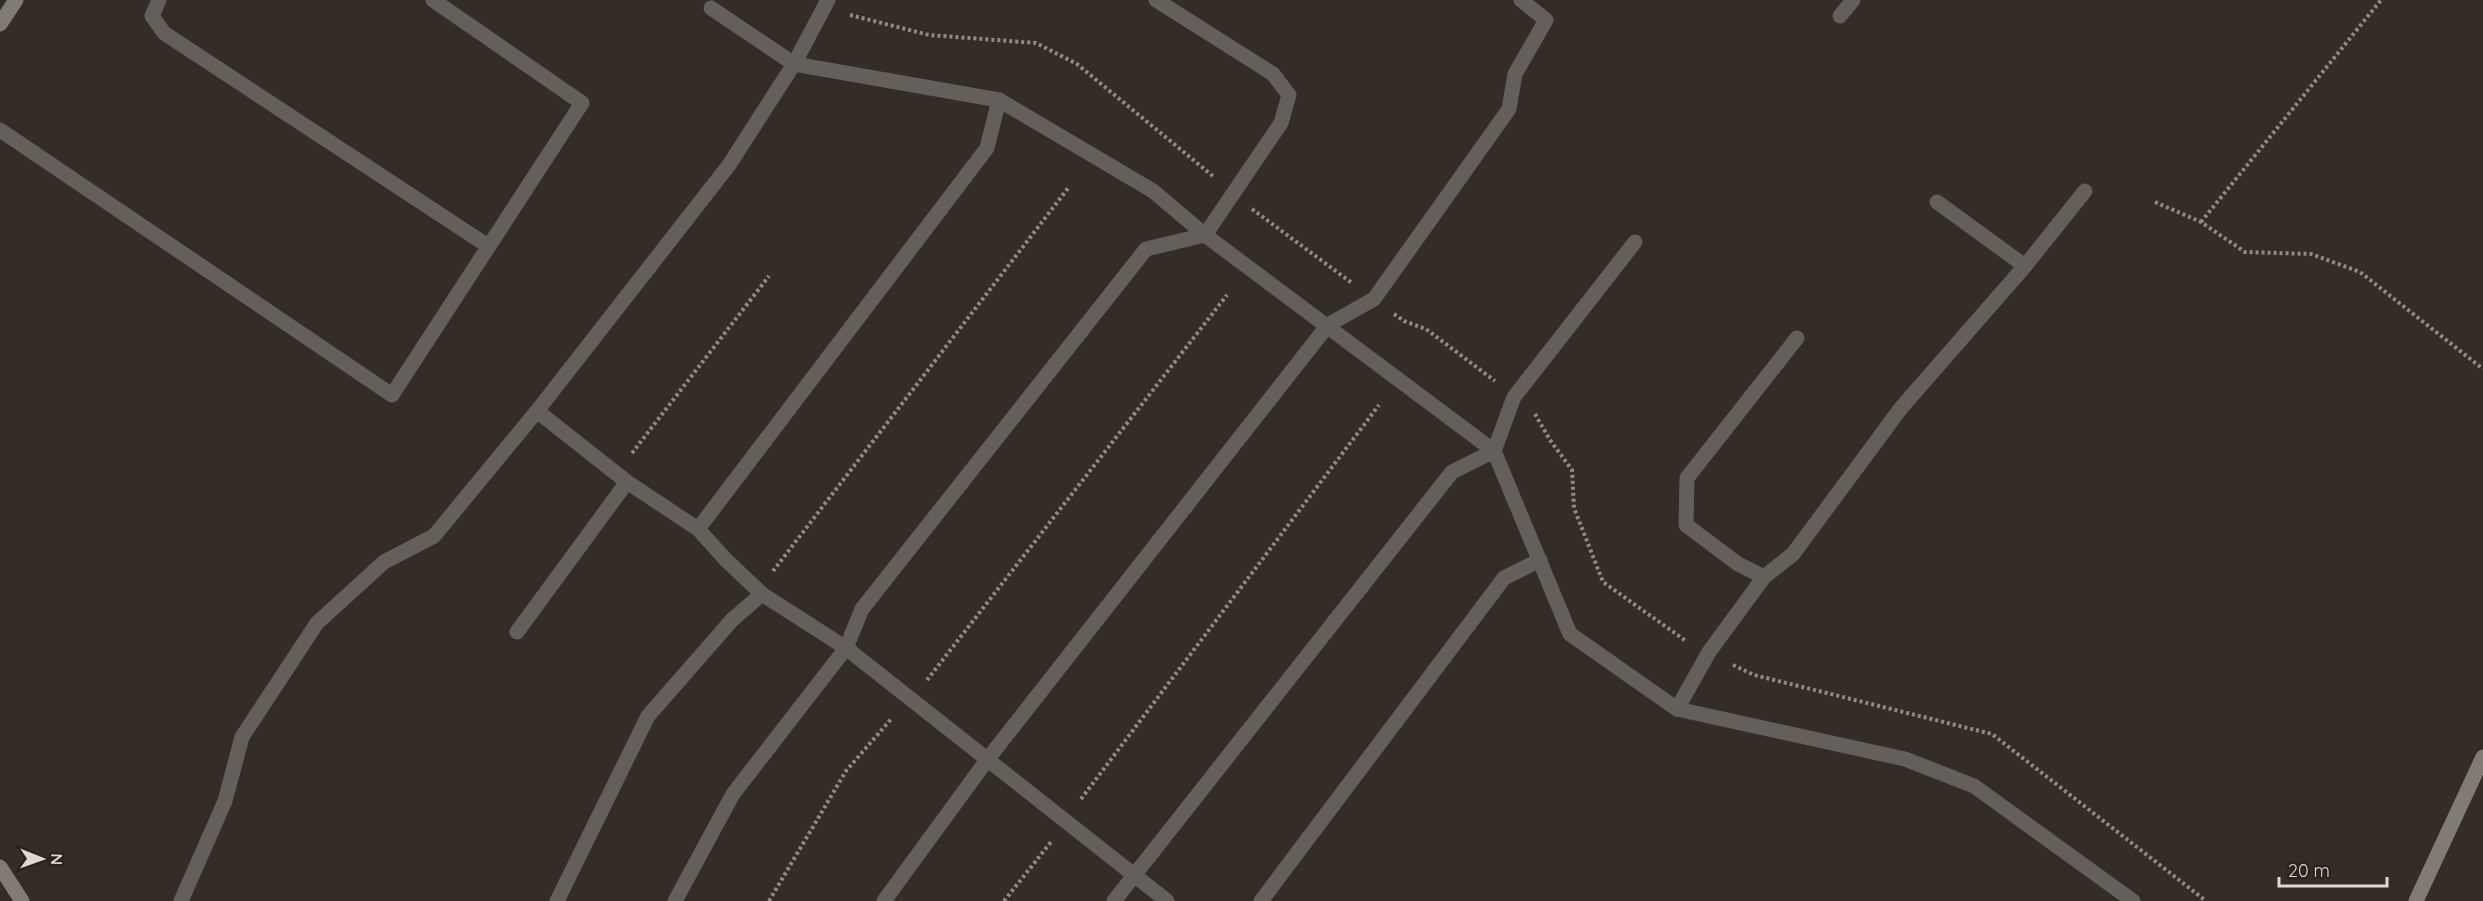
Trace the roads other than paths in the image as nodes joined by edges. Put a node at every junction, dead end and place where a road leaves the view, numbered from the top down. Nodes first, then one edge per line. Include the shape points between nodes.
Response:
1 (16, 0) edge
2 (159, 0) edge
3 (434, 0) edge
4 (828, 0) edge
5 (1156, 0) edge
6 (1521, 0) edge
7 (1853, 0) edge
8 (711, 8) dead end
9 (1840, 16) dead end
10 (0, 24) edge
11 (794, 64) junction
12 (999, 100) junction
13 (0, 130) edge
14 (2085, 191) dead end
15 (1937, 202) dead end
16 (1204, 235) junction
17 (1635, 242) dead end
18 (488, 246) junction
19 (2025, 266) junction
20 (1328, 326) junction
21 (1797, 338) dead end
22 (537, 411) junction
23 (1494, 451) junction
24 (627, 482) junction
25 (698, 529) junction
26 (1540, 560) junction
27 (1764, 577) junction
28 (762, 594) junction
29 (517, 632) dead end
30 (846, 648) junction
31 (1677, 709) junction
32 (2483, 757) edge
33 (987, 760) junction
34 (0, 867) edge
35 (1134, 875) junction
36 (22, 901) edge
37 (181, 901) edge
38 (557, 901) edge
39 (675, 901) edge
40 (884, 901) edge
41 (1114, 901) edge
42 (1167, 901) edge
43 (1261, 901) edge
44 (2133, 901) edge
45 (2416, 901) edge

1 - 10 main road
2 - 18 street via 152,16 164,33
3 - 18 street via 582,103
4 - 11 street
5 - 16 street via 1272,74 1289,95 1281,123
6 - 20 street via 1546,20 1515,74 1509,110 1374,299
7 - 9 street
8 - 11 street
11 - 12 street
11 - 22 street via 729,165
12 - 16 street via 1153,191
12 - 25 street via 987,148
13 - 18 street via 392,395
14 - 19 street
15 - 19 street
16 - 20 street
16 - 30 street via 1146,249 862,609
17 - 23 street via 1514,396
19 - 27 street via 1901,408 1793,554
20 - 23 street
20 - 33 street
21 - 27 street via 1687,478 1686,525 1738,564
22 - 24 street
22 - 37 street via 434,536 384,562 317,622 242,736 225,801
23 - 26 street
23 - 35 street via 1452,472
24 - 25 street
24 - 29 street
25 - 28 street
26 - 31 street via 1570,633
26 - 43 street via 1504,578
27 - 31 street via 1709,652
28 - 30 street
28 - 38 street via 732,620 648,716
30 - 33 street
30 - 39 street via 733,794
31 - 44 street via 1905,759 1974,786
32 - 45 main road
33 - 35 street
33 - 40 street
34 - 36 main road
35 - 41 street
35 - 42 street

